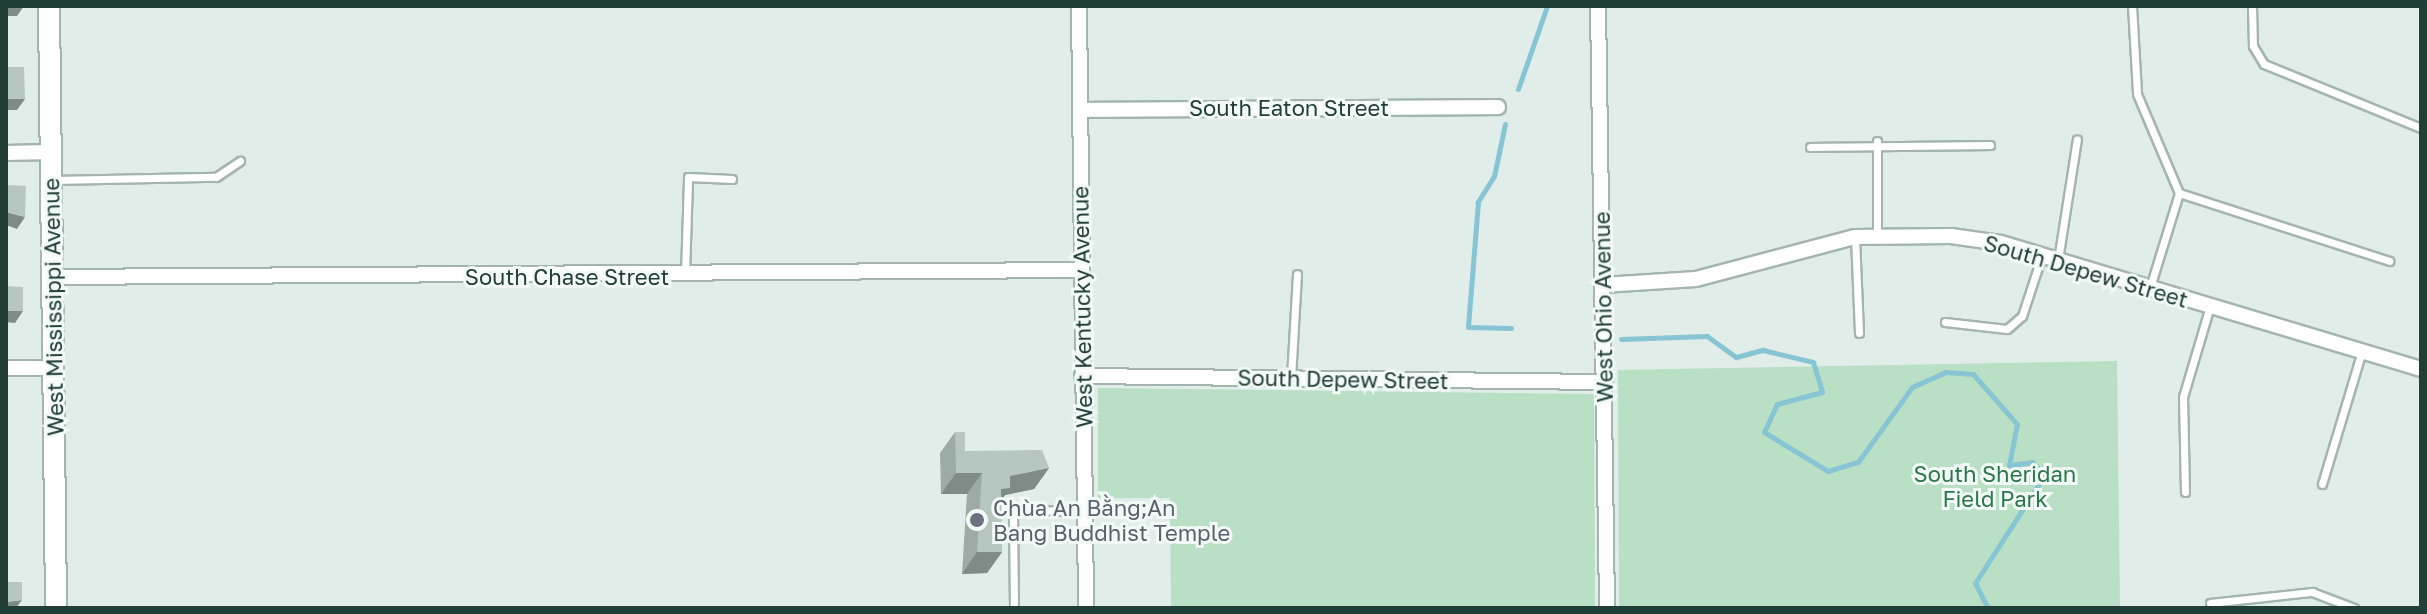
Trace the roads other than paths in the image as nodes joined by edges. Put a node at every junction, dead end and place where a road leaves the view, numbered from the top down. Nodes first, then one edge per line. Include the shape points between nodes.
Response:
1 (49, 6) edge
2 (1079, 6) edge
3 (1598, 6) edge
4 (2132, 6) edge
5 (2252, 6) edge
6 (1498, 107) dead end
7 (1080, 110) junction
8 (2421, 128) edge
9 (2077, 139) dead end
10 (1877, 141) junction
11 (1990, 145) dead end
12 (1810, 147) dead end
13 (51, 152) junction
14 (6, 153) edge
15 (240, 161) dead end
16 (732, 179) dead end
17 (51, 180) junction
18 (2179, 193) junction
19 (1855, 237) junction
20 (1877, 237) junction
21 (2042, 255) junction
22 (2058, 260) junction
23 (2389, 261) dead end
24 (1082, 270) junction
25 (1297, 274) dead end
26 (52, 277) junction
27 (685, 277) junction
28 (1603, 285) junction
29 (2150, 287) junction
30 (2210, 306) junction
31 (1945, 322) dead end
32 (1859, 333) dead end
33 (2362, 351) junction
34 (6, 368) edge
35 (53, 368) junction
36 (2421, 369) edge
37 (1082, 376) junction
38 (1291, 378) junction
39 (1605, 382) junction
40 (2322, 484) dead end
41 (2185, 492) dead end
42 (1084, 510) junction
43 (2210, 603) dead end
44 (56, 608) edge
45 (1014, 608) edge
46 (1086, 608) edge
47 (1607, 608) edge
48 (2354, 608) edge

1 - 13 main road, West Mississippi Avenue
2 - 7 street, West Kentucky Avenue
3 - 28 street, West Ohio Avenue
4 - 18 lane via 2137,94
5 - 8 lane via 2253,46 2264,64
6 - 7 street, South Eaton Street
7 - 24 street, West Kentucky Avenue
9 - 22 lane
10 - 11 lane
10 - 12 lane
10 - 20 lane
13 - 14 street
13 - 17 main road, West Mississippi Avenue
15 - 17 lane via 216,177
16 - 27 lane via 688,177
17 - 26 main road, West Mississippi Avenue
18 - 23 lane
18 - 29 lane
19 - 20 street, South Depew Street
19 - 28 street, South Depew Street via 1696,279
19 - 32 lane
20 - 21 street, South Depew Street via 1951,236
21 - 22 street, South Depew Street
21 - 31 lane via 2022,316 2007,329
22 - 29 street, South Depew Street
24 - 27 street, South Chase Street
24 - 37 street, West Kentucky Avenue
25 - 38 lane
26 - 27 street, South Chase Street
26 - 35 main road, West Mississippi Avenue
28 - 39 street, West Ohio Avenue
29 - 30 street, South Depew Street
30 - 33 street, South Depew Street
30 - 41 lane via 2183,397
33 - 36 street, South Depew Street
33 - 40 lane
34 - 35 street
35 - 44 main road, West Mississippi Avenue
37 - 38 street, South Depew Street
37 - 42 street, West Kentucky Avenue
38 - 39 street, South Depew Street
39 - 47 street, West Ohio Avenue
42 - 45 lane via 1013,511
42 - 46 street, West Kentucky Avenue
43 - 48 lane via 2312,592

